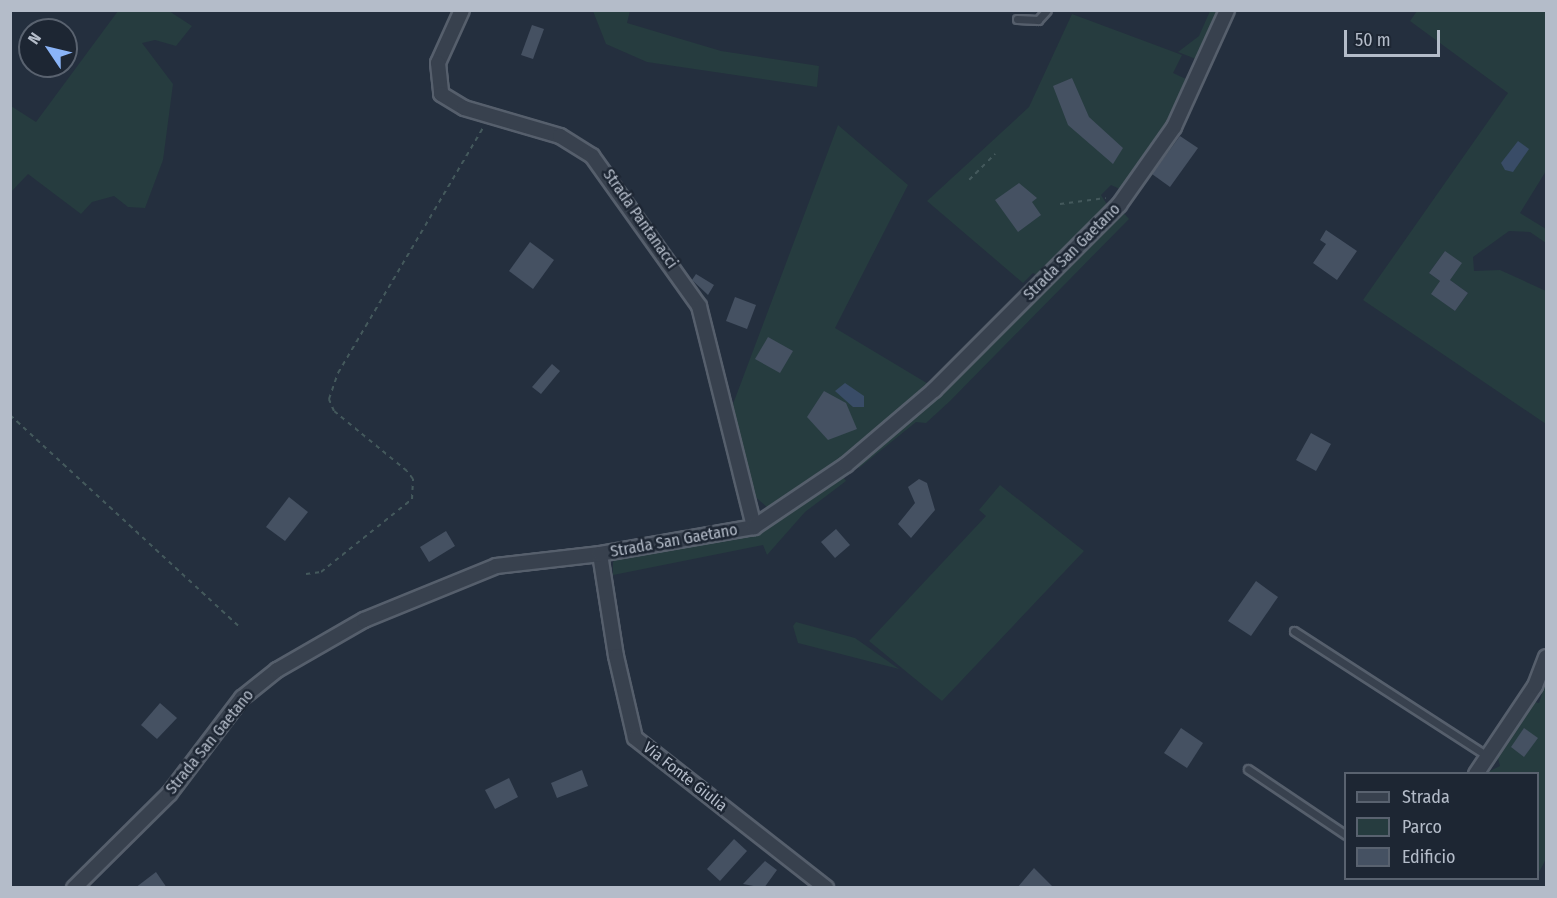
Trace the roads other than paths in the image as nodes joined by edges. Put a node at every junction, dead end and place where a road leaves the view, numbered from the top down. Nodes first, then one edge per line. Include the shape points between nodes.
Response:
1 (462, 10) edge
2 (1047, 10) edge
3 (1227, 10) edge
4 (1017, 19) dead end
5 (754, 527) junction
6 (600, 554) junction
7 (1294, 631) dead end
8 (1546, 657) edge
9 (1487, 756) junction
10 (1248, 769) dead end
11 (1477, 772) edge
12 (1344, 834) edge
13 (74, 888) edge
14 (826, 888) edge

1 - 5 street, Strada Pantanacci via 438,63 438,86 448,100 560,136 592,156 687,286 706,326
2 - 4 lane via 1038,20
3 - 5 street, Strada San Gaetano via 1174,127 1119,205 934,390 846,465
5 - 6 street, Strada San Gaetano
6 - 13 street, Strada San Gaetano via 496,566 364,620 278,670 242,698 169,794
6 - 14 street, Via Fonte Giulia via 615,657 635,738
7 - 9 lane
8 - 9 street via 1535,686
9 - 11 street
10 - 12 lane

